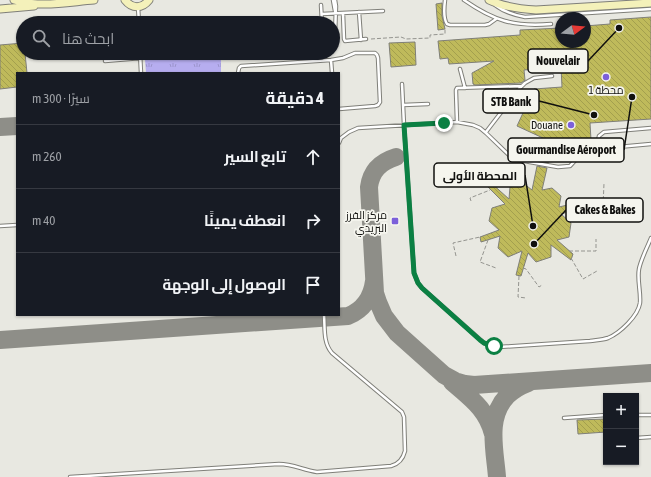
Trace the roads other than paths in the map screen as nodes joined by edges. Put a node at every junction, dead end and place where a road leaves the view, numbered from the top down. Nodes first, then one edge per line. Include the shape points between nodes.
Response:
1 (14, 0) edge
2 (94, 0) edge
3 (123, 0) edge
4 (149, 0) edge
5 (334, 0) edge
6 (443, 0) edge
7 (464, 0) edge
8 (489, 0) edge
9 (651, 2) edge
10 (47, 4) junction
11 (321, 5) dead end
12 (138, 7) junction
13 (0, 9) edge
14 (651, 9) edge
15 (382, 11) dead end
16 (359, 12) junction
17 (336, 13) junction
18 (343, 13) junction
19 (322, 14) joint
20 (139, 16) edge
21 (496, 19) junction
22 (551, 24) dead end
23 (361, 40) junction
24 (366, 40) road end
25 (340, 58) edge
26 (117, 60) edge
27 (141, 60) edge
28 (331, 60) joint
29 (105, 61) dead end
30 (460, 69) dead end
31 (142, 72) edge
32 (238, 72) edge
33 (332, 72) edge
34 (552, 76) dead end
35 (402, 84) dead end
36 (522, 86) junction
37 (464, 88) junction
38 (428, 104) dead end
39 (403, 105) junction
40 (340, 109) edge
41 (457, 122) junction
42 (404, 125) junction
43 (651, 128) edge
44 (486, 133) junction
45 (340, 140) edge
46 (651, 144) edge
47 (596, 148) junction
48 (16, 225) edge
49 (0, 226) edge
50 (651, 238) edge
51 (324, 316) edge
52 (603, 415) edge
53 (639, 415) edge
54 (651, 415) edge
55 (564, 418) dead end
56 (651, 437) edge
57 (639, 438) edge
58 (70, 477) edge

1 - 10 street
2 - 10 street
3 - 12 street via 131,6
4 - 12 street via 145,5
5 - 17 lane
6 - 21 lane via 445,20 450,25 489,24
7 - 21 lane
8 - 9 street via 505,6 536,10
8 - 14 lane via 506,12 526,17
10 - 13 street
11 - 19 lane
12 - 20 lane
15 - 16 lane
16 - 18 lane
16 - 23 lane
17 - 18 lane
17 - 19 lane
18 - 23 lane via 345,41
21 - 22 lane via 516,24
23 - 24 lane
25 - 40 lane via 356,53 376,53 380,102 376,106
26 - 29 lane
27 - 31 lane
28 - 32 lane via 241,66
28 - 33 lane
30 - 37 lane
34 - 36 lane via 534,78
35 - 39 lane
36 - 37 lane
36 - 44 lane
37 - 41 lane via 456,90
38 - 39 lane
39 - 42 lane
41 - 42 lane
41 - 44 lane via 473,125
42 - 45 lane via 358,128
42 - 50 lane via 414,273 422,288 480,340 489,345 499,347 590,341 608,338 617,333 638,311 639,269
43 - 47 lane via 604,132 599,136
44 - 47 lane via 513,159 558,167 570,166 581,155
46 - 47 lane
48 - 49 lane
51 - 58 lane via 326,343 332,353 404,414 405,451 397,465 317,472 279,464
52 - 55 lane
53 - 54 lane
56 - 57 lane

